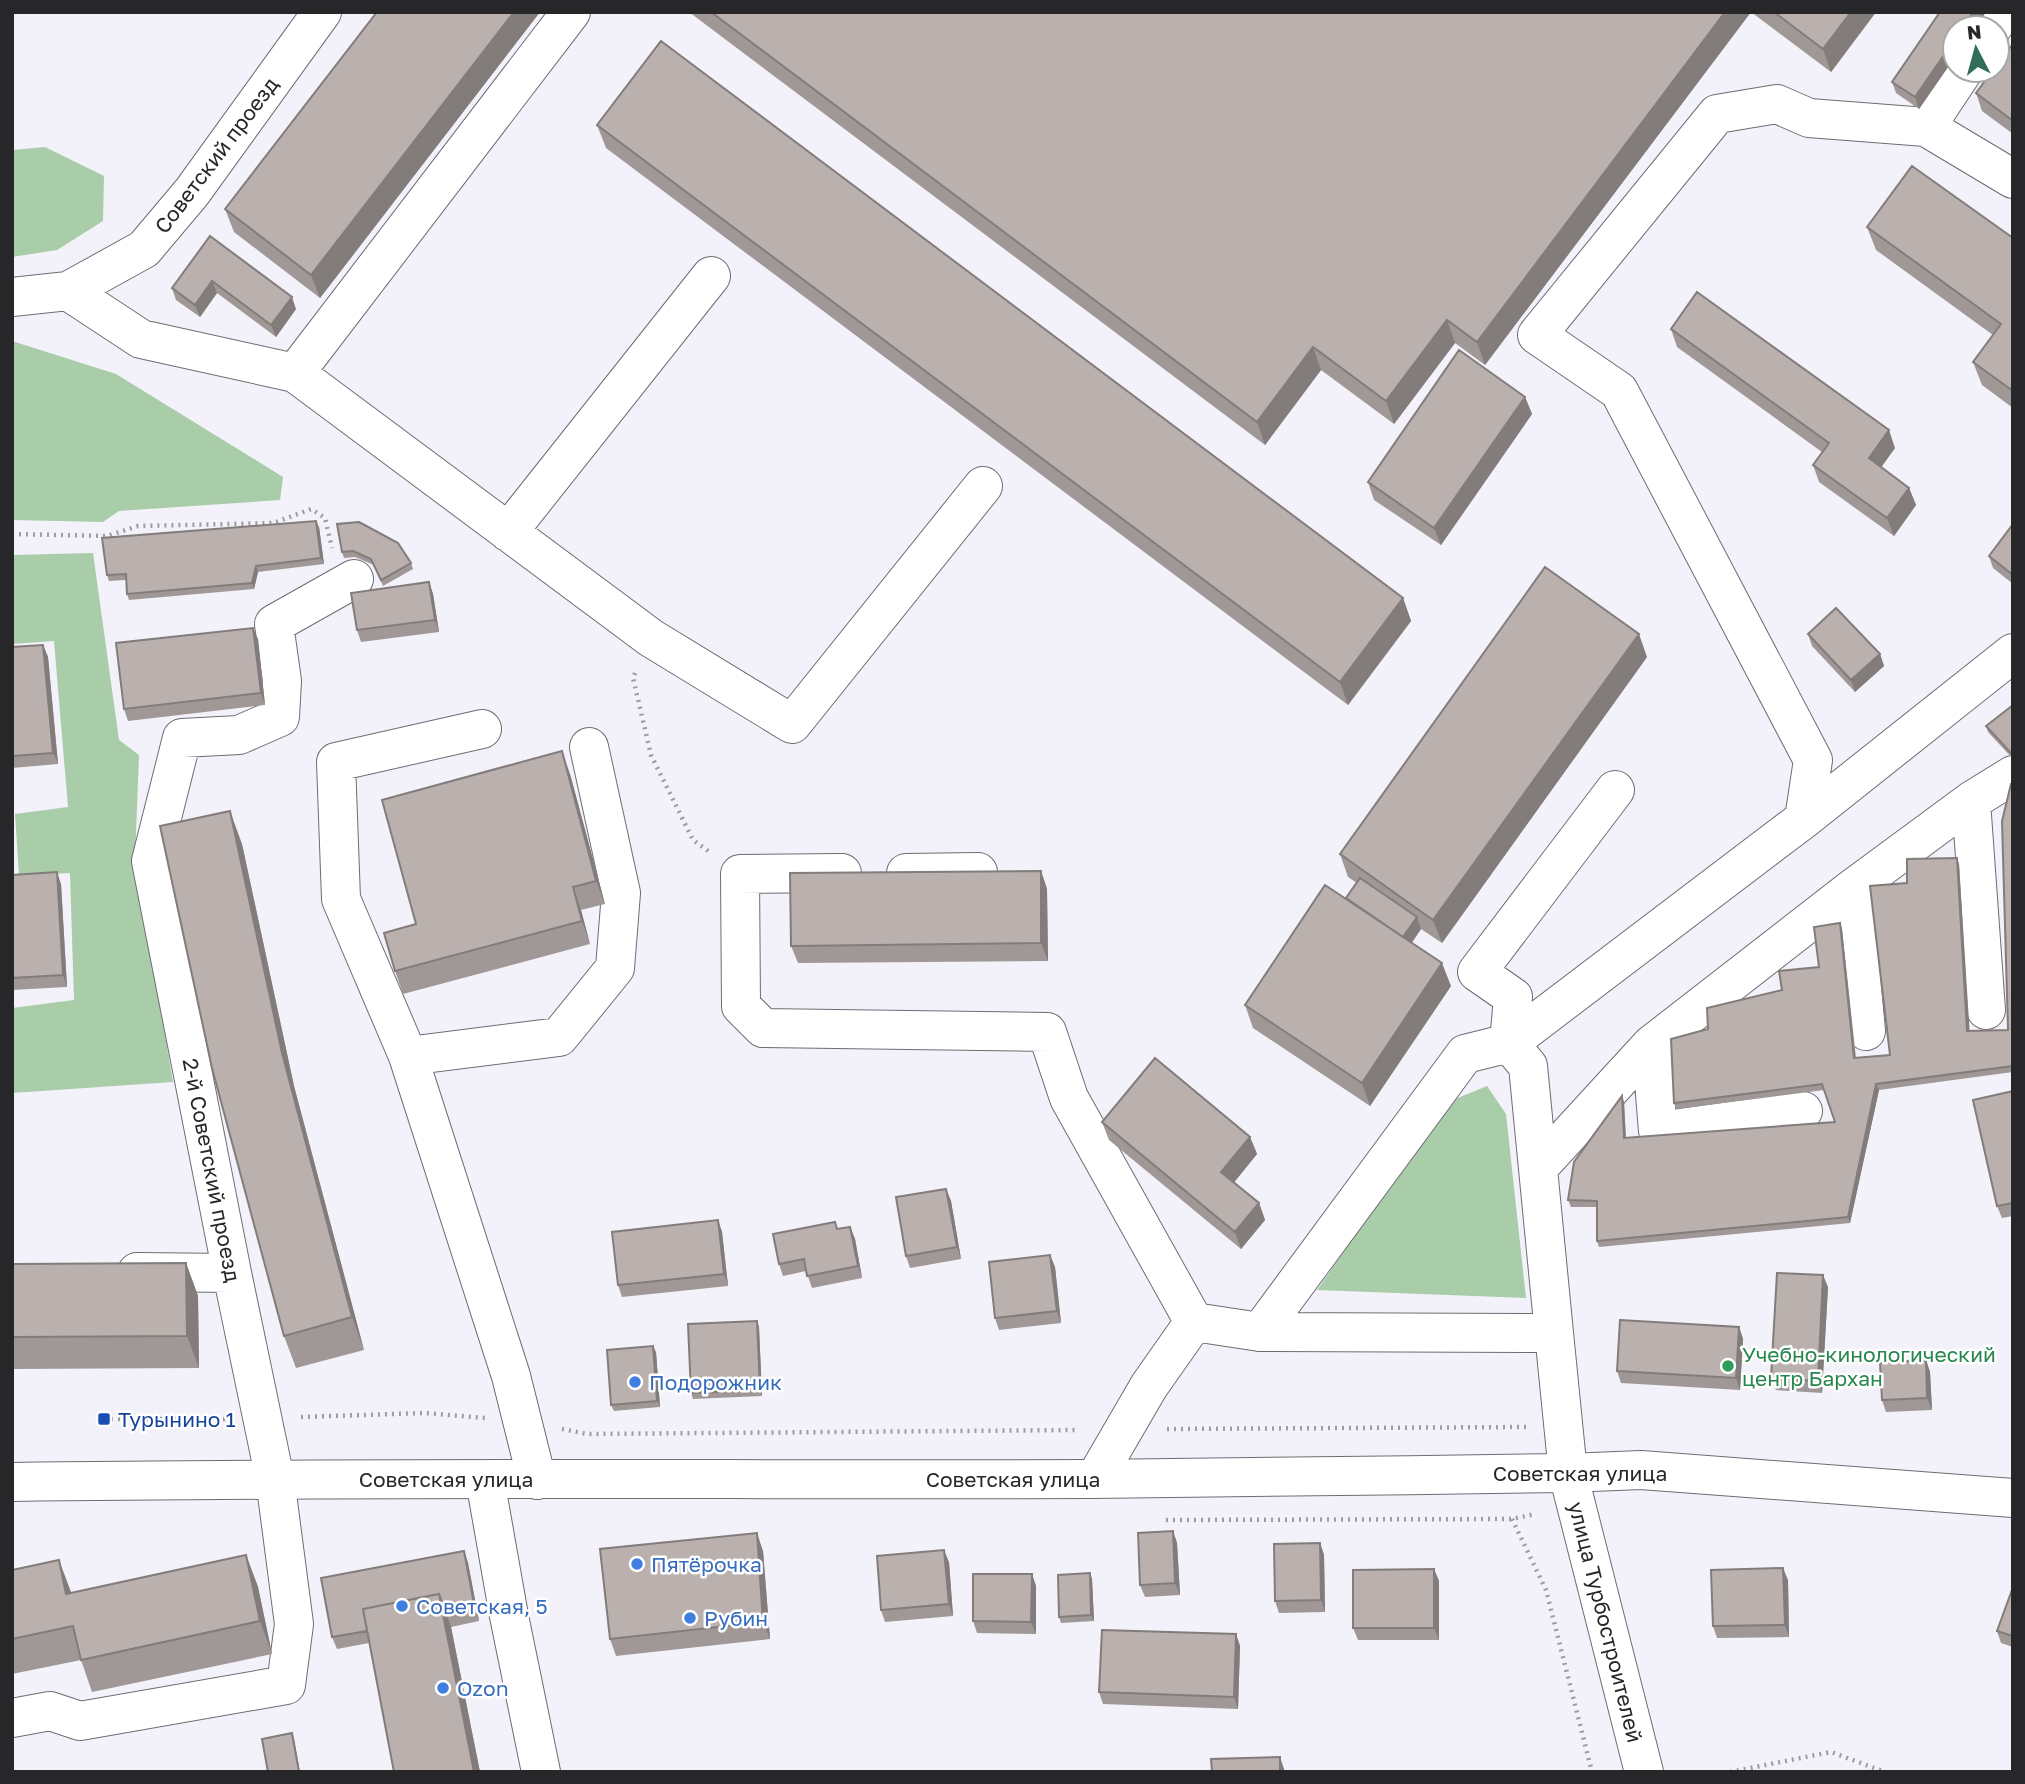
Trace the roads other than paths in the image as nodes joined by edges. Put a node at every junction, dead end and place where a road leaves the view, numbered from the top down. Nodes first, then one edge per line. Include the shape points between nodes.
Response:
1 (322, 12) edge
2 (571, 12) edge
3 (1955, 84) edge
4 (1926, 127) junction
5 (2013, 179) edge
6 (711, 276) dead end
7 (68, 291) junction
8 (12, 297) edge
9 (295, 373) junction
10 (984, 486) dead end
11 (508, 532) junction
12 (354, 579) dead end
13 (2013, 653) edge
14 (482, 729) dead end
15 (589, 747) dead end
16 (1813, 760) junction
17 (1864, 772) junction
18 (2013, 775) edge
19 (1615, 790) dead end
20 (1971, 801) junction
21 (1804, 819) junction
22 (978, 872) edge
23 (1853, 888) junction
24 (1986, 1010) dead end
25 (1866, 1031) dead end
26 (1509, 1043) junction
27 (1651, 1045) junction
28 (408, 1056) junction
29 (1803, 1111) dead end
30 (1539, 1167) junction
31 (108, 1272) edge
32 (232, 1273) junction
33 (1195, 1322) junction
34 (1260, 1332) junction
35 (1554, 1333) junction
36 (275, 1479) junction
37 (1095, 1479) junction
38 (485, 1480) junction
39 (537, 1480) junction
40 (12, 1482) edge
41 (1572, 1489) junction
42 (2013, 1498) edge
43 (12, 1718) edge
44 (541, 1772) edge
45 (1644, 1772) edge

1 - 7 main road, Советский проезд via 192,192 144,249
2 - 9 main road
3 - 4 main road
4 - 5 main road
4 - 16 main road via 1809,118 1777,104 1717,114 1537,335 1619,391
6 - 11 main road
7 - 8 main road, Советский проезд
7 - 9 main road via 141,339
9 - 11 main road
10 - 11 main road via 792,724 651,638
12 - 32 main road, 2-й Советский проезд via 274,624 282,681 280,717 239,735 182,738 151,861
13 - 17 main road
14 - 28 main road via 336,762 341,899
15 - 28 main road via 621,893 615,968 559,1037
16 - 17 main road
16 - 21 main road
17 - 21 main road
18 - 20 main road
19 - 26 main road via 1477,972 1513,997
20 - 23 main road
20 - 24 main road
21 - 26 main road
22 - 33 main road via 740,874 741,1006 762,1028 1047,1032 1069,1098
23 - 25 main road
23 - 27 main road
26 - 30 main road, улица Турбостроителей via 1528,1066
26 - 34 main road via 1465,1054
27 - 29 main road via 1658,1131
27 - 30 main road
28 - 39 main road via 524,1422
30 - 35 main road, улица Турбостроителей
31 - 32 main road
32 - 36 main road, 2-й Советский проезд
33 - 34 main road
33 - 37 main road via 1149,1386
34 - 35 main road
35 - 41 main road, улица Турбостроителей
36 - 38 main road, Советская улица
36 - 40 main road, Советская улица
36 - 43 main road, 2-й Советский проезд via 294,1624 286,1685 80,1721 50,1711
37 - 39 main road, Советская улица
37 - 41 main road, Советская улица
38 - 39 main road, Советская улица
38 - 44 main road
41 - 42 main road, Советская улица via 1641,1470
41 - 45 main road, улица Турбостроителей

